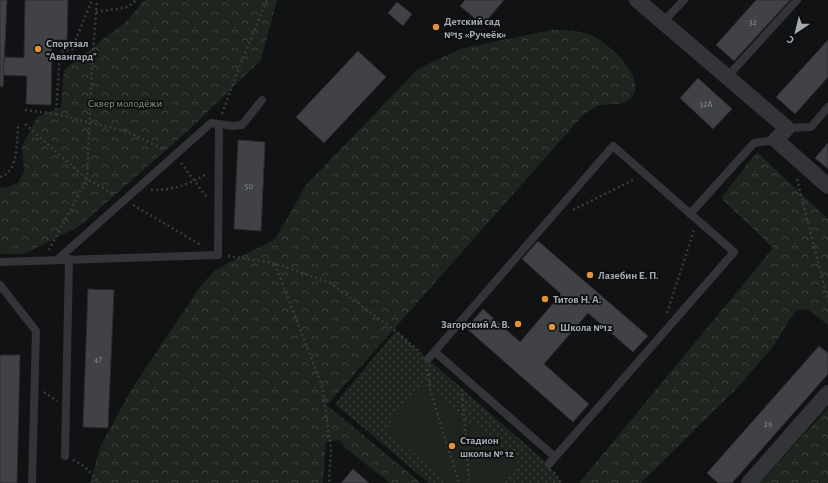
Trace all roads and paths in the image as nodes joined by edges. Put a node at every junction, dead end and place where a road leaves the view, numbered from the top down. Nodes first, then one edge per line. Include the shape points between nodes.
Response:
1 (92, 0) edge
2 (97, 0) edge
3 (136, 0) edge
4 (267, 0) edge
5 (637, 0) edge
6 (684, 0) edge
7 (797, 0) edge
8 (96, 12) junction
9 (663, 22) junction
10 (728, 76) junction
11 (262, 100) dead end
12 (828, 107) edge
13 (25, 110) dead end
14 (56, 114) junction
15 (18, 123) dead end
16 (90, 123) junction
17 (218, 124) junction
18 (787, 128) junction
19 (776, 140) junction
20 (175, 155) junction
21 (218, 165) junction
22 (644, 174) junction
23 (0, 177) edge
24 (797, 177) dead end
25 (194, 181) junction
26 (828, 186) edge
27 (134, 190) junction
28 (218, 213) junction
29 (567, 213) dead end
30 (690, 214) junction
31 (697, 220) junction
32 (218, 254) junction
33 (69, 259) junction
34 (44, 260) junction
35 (57, 260) junction
36 (0, 262) edge
37 (274, 263) junction
38 (0, 285) edge
39 (828, 300) edge
40 (665, 317) dead end
41 (396, 331) dead end
42 (434, 352) junction
43 (427, 361) joint
44 (35, 386) junction
45 (462, 388) dead end
46 (828, 394) edge
47 (66, 406) junction
48 (65, 456) dead end
49 (555, 457) junction
50 (548, 464) dead end
51 (84, 466) dead end
52 (32, 483) edge
53 (100, 483) edge
54 (329, 483) edge
55 (459, 483) edge
56 (469, 483) edge
57 (749, 483) edge

1 - 14 path via 72,49 60,52
2 - 8 path
3 - 8 path via 128,7
4 - 17 path
5 - 9 street
6 - 9 lane
7 - 10 lane
8 - 16 path
9 - 10 street
10 - 18 street
11 - 17 lane via 242,125
12 - 18 lane via 811,128
13 - 14 path
14 - 16 path
15 - 23 path via 16,158 13,166
16 - 20 path via 128,132
16 - 34 path via 87,178
17 - 20 lane via 211,123
17 - 21 lane
18 - 19 street
19 - 26 street
19 - 30 lane via 754,143
20 - 25 path
20 - 27 lane
21 - 25 path
21 - 28 lane
22 - 29 path
22 - 30 lane
22 - 42 lane via 613,146
24 - 39 path
25 - 27 path via 168,190
25 - 28 path
27 - 35 lane
28 - 32 lane
30 - 31 lane
31 - 40 path
31 - 49 lane via 734,252
32 - 33 lane
32 - 37 path
33 - 35 lane
33 - 47 lane
34 - 35 lane
34 - 36 lane
37 - 41 path via 330,283
37 - 54 path via 322,386 331,449
38 - 44 lane via 36,331
42 - 43 lane
42 - 49 lane
43 - 55 path via 431,393
44 - 47 path
44 - 52 lane
45 - 56 path
46 - 57 street
47 - 48 lane
49 - 50 lane
51 - 53 path

